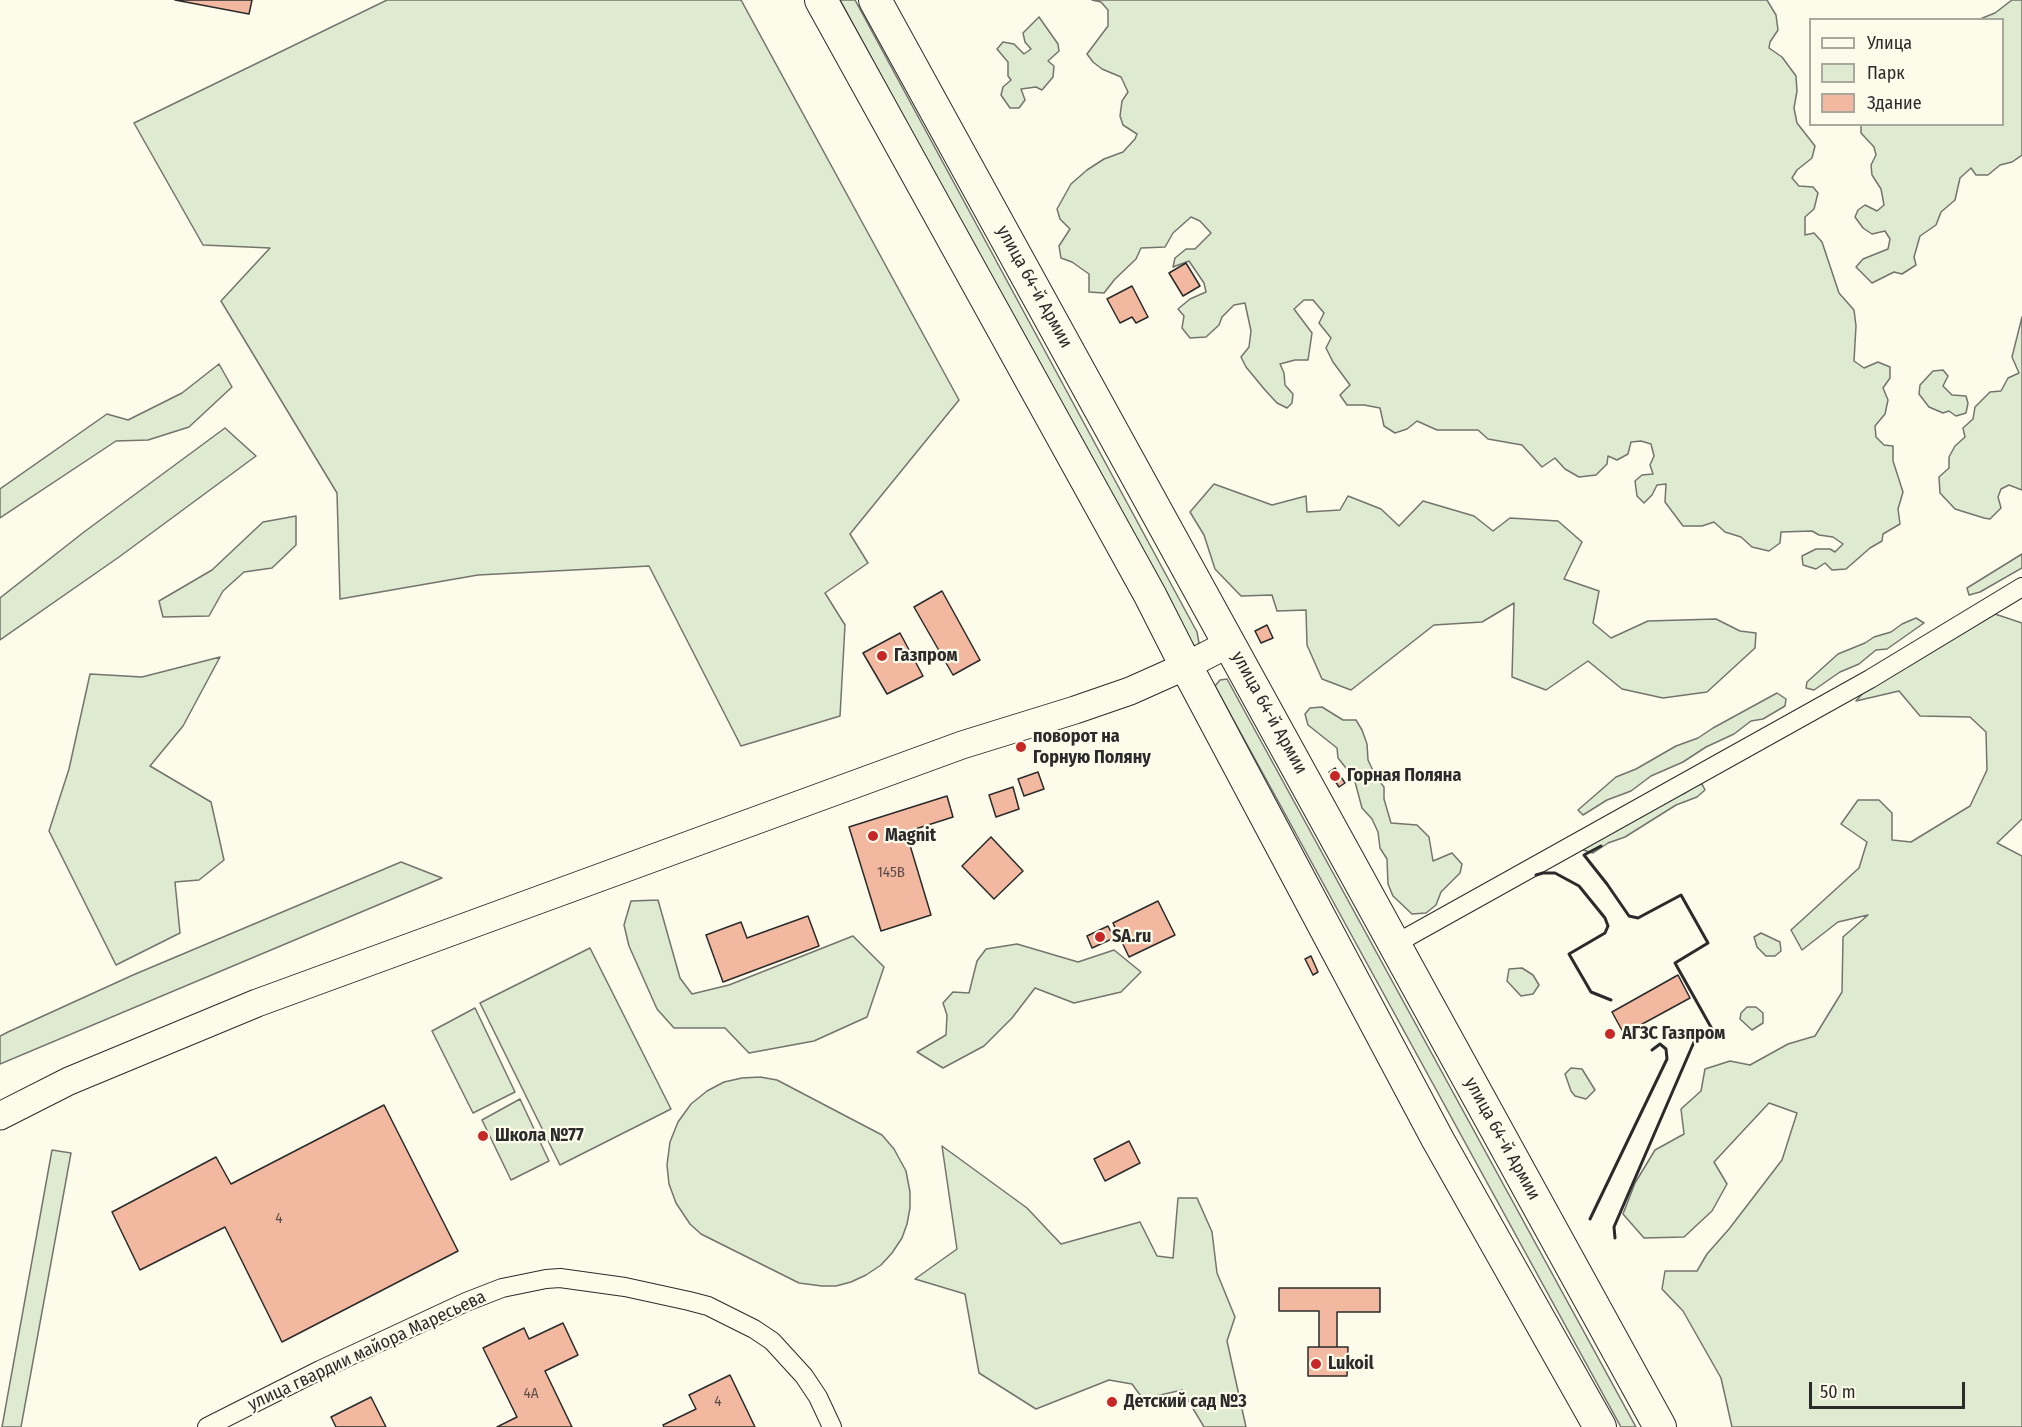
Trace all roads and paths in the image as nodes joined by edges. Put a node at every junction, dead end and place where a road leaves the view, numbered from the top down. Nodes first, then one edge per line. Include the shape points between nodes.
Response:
1 (821, 0) edge
2 (875, 0) edge
3 (2022, 588) edge
4 (1230, 643) junction
5 (1186, 666) junction
6 (1395, 944) junction
7 (0, 1116) edge
8 (207, 1427) edge
9 (832, 1427) edge
10 (1600, 1427) edge
11 (1660, 1427) edge

1 - 5 highway
2 - 4 highway, улица 64-й Армии
3 - 6 street via 1870,679
4 - 5 main road
4 - 6 highway, улица 64-й Армии
5 - 7 main road via 1130,691 962,745 257,1003 69,1081
5 - 10 highway via 1438,1140
6 - 11 highway, улица 64-й Армии
8 - 9 street, улица гвардии майора Маресьева via 466,1302 525,1283 560,1278 689,1301 754,1329 772,1341 804,1376

